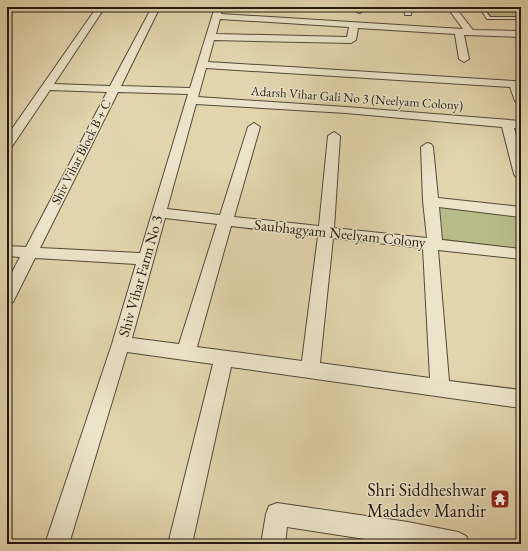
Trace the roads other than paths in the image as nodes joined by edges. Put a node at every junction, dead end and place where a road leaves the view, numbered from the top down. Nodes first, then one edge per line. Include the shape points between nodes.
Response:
1 (101, 7) edge
2 (156, 7) edge
3 (451, 7) edge
4 (481, 7) edge
5 (218, 11) edge
6 (521, 18) edge
7 (354, 24) junction
8 (459, 33) junction
9 (471, 33) junction
10 (521, 34) edge
11 (211, 37) junction
12 (464, 59) dead end
13 (203, 65) junction
14 (518, 84) edge
15 (45, 87) junction
16 (114, 89) junction
17 (192, 96) junction
18 (521, 101) edge
19 (507, 124) junction
20 (521, 125) edge
21 (254, 127) dead end
22 (334, 136) dead end
23 (7, 145) edge
24 (427, 147) dead end
25 (521, 174) edge
26 (430, 202) junction
27 (521, 212) edge
28 (158, 213) junction
29 (225, 220) junction
30 (326, 232) junction
31 (432, 243) junction
32 (7, 251) edge
33 (30, 252) junction
34 (521, 254) edge
35 (145, 259) junction
36 (7, 298) edge
37 (121, 344) junction
38 (186, 352) junction
39 (224, 358) junction
40 (310, 369) junction
41 (440, 388) junction
42 (521, 400) edge
43 (57, 544) edge
44 (180, 544) edge
45 (273, 544) edge
46 (458, 544) edge

1 - 15 street
2 - 16 street, Shiv Vihar Block B + C
3 - 9 street
4 - 6 lane via 489,18
5 - 7 street
5 - 11 street, Shiv Vihar Farm No 3
7 - 8 street
7 - 11 street via 351,40
8 - 9 street
8 - 12 street
9 - 10 street
11 - 13 street, Shiv Vihar Farm No 3
13 - 14 street
13 - 17 street, Shiv Vihar Farm No 3
14 - 18 street
15 - 16 street, Adarsh Vihar Gali No 3 (Neelyam Colony)
15 - 23 street
16 - 17 street, Adarsh Vihar Gali No 3 (Neelyam Colony)
16 - 33 street, Shiv Vihar Block B + C
17 - 19 street, Adarsh Vihar Gali No 3 (Neelyam Colony)
17 - 28 street, Shiv Vihar Farm No 3
19 - 20 street, Adarsh Vihar Gali No 3 (Neelyam Colony)
19 - 25 street
21 - 29 street
22 - 30 street
24 - 26 street
26 - 27 street
26 - 31 street
28 - 29 street, Saubhagyam Neelyam Colony
28 - 35 street, Shiv Vihar Farm No 3
29 - 30 street, Saubhagyam Neelyam Colony
29 - 38 street
30 - 31 street, Saubhagyam Neelyam Colony
30 - 40 street
31 - 34 street, Saubhagyam Neelyam Colony
31 - 41 street
32 - 33 street
33 - 35 street
33 - 36 street, Shiv Vihar Block B + C
35 - 37 street, Shiv Vihar Farm No 3
37 - 38 street
37 - 43 street, Shiv Vihar Farm No 3
38 - 39 street
39 - 40 street
39 - 44 street
40 - 41 street
41 - 42 street
45 - 46 street via 277,514

